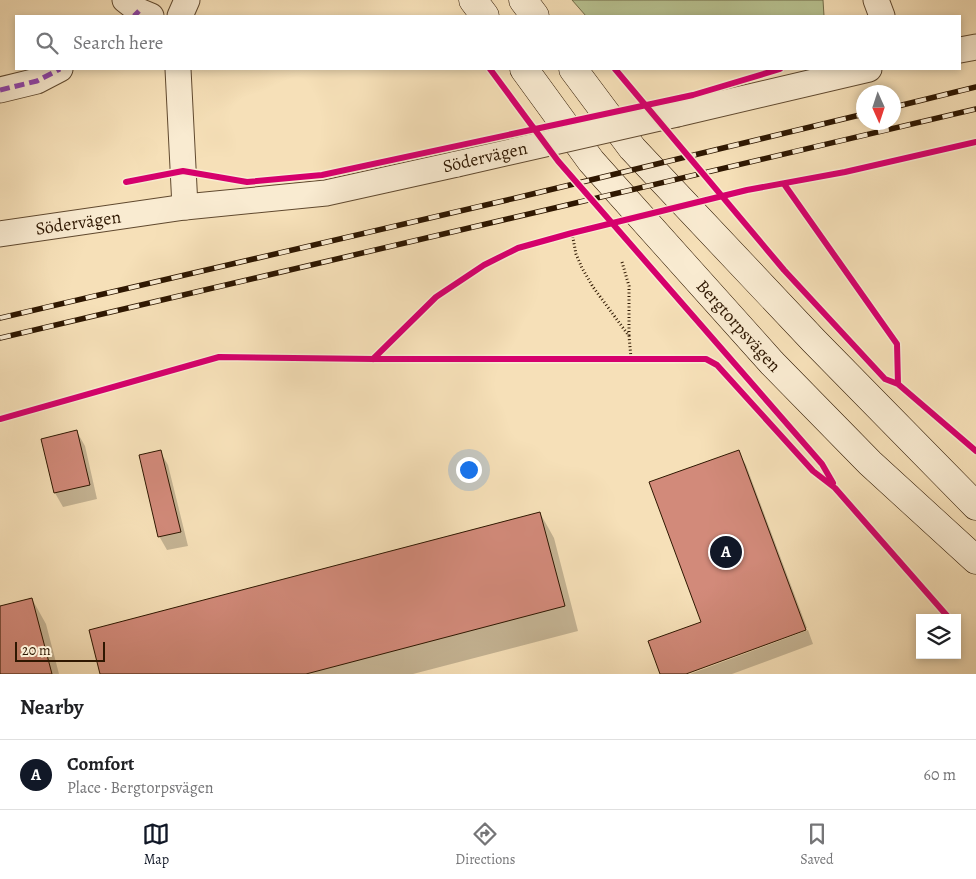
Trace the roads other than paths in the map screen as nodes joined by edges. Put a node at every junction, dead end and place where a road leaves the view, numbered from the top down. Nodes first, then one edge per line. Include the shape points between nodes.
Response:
1 (186, 0) edge
2 (472, 0) edge
3 (523, 0) edge
4 (876, 0) edge
5 (180, 15) edge
6 (484, 15) edge
7 (534, 15) edge
8 (882, 15) edge
9 (976, 47) edge
10 (961, 50) edge
11 (58, 70) edge
12 (178, 70) edge
13 (525, 70) edge
14 (574, 70) edge
15 (865, 70) edge
16 (0, 90) edge
17 (186, 207) junction
18 (0, 234) edge
19 (976, 506) edge
20 (976, 560) edge

1 - 5 street
2 - 6 main road
3 - 7 main road
4 - 8 street
9 - 10 street
11 - 16 street via 37,81
12 - 17 street
13 - 20 main road, Bergtorpsvägen via 591,161 772,363 870,463
14 - 19 main road via 632,148
15 - 17 street, Södervägen, bridge via 326,192
17 - 18 street, Södervägen

